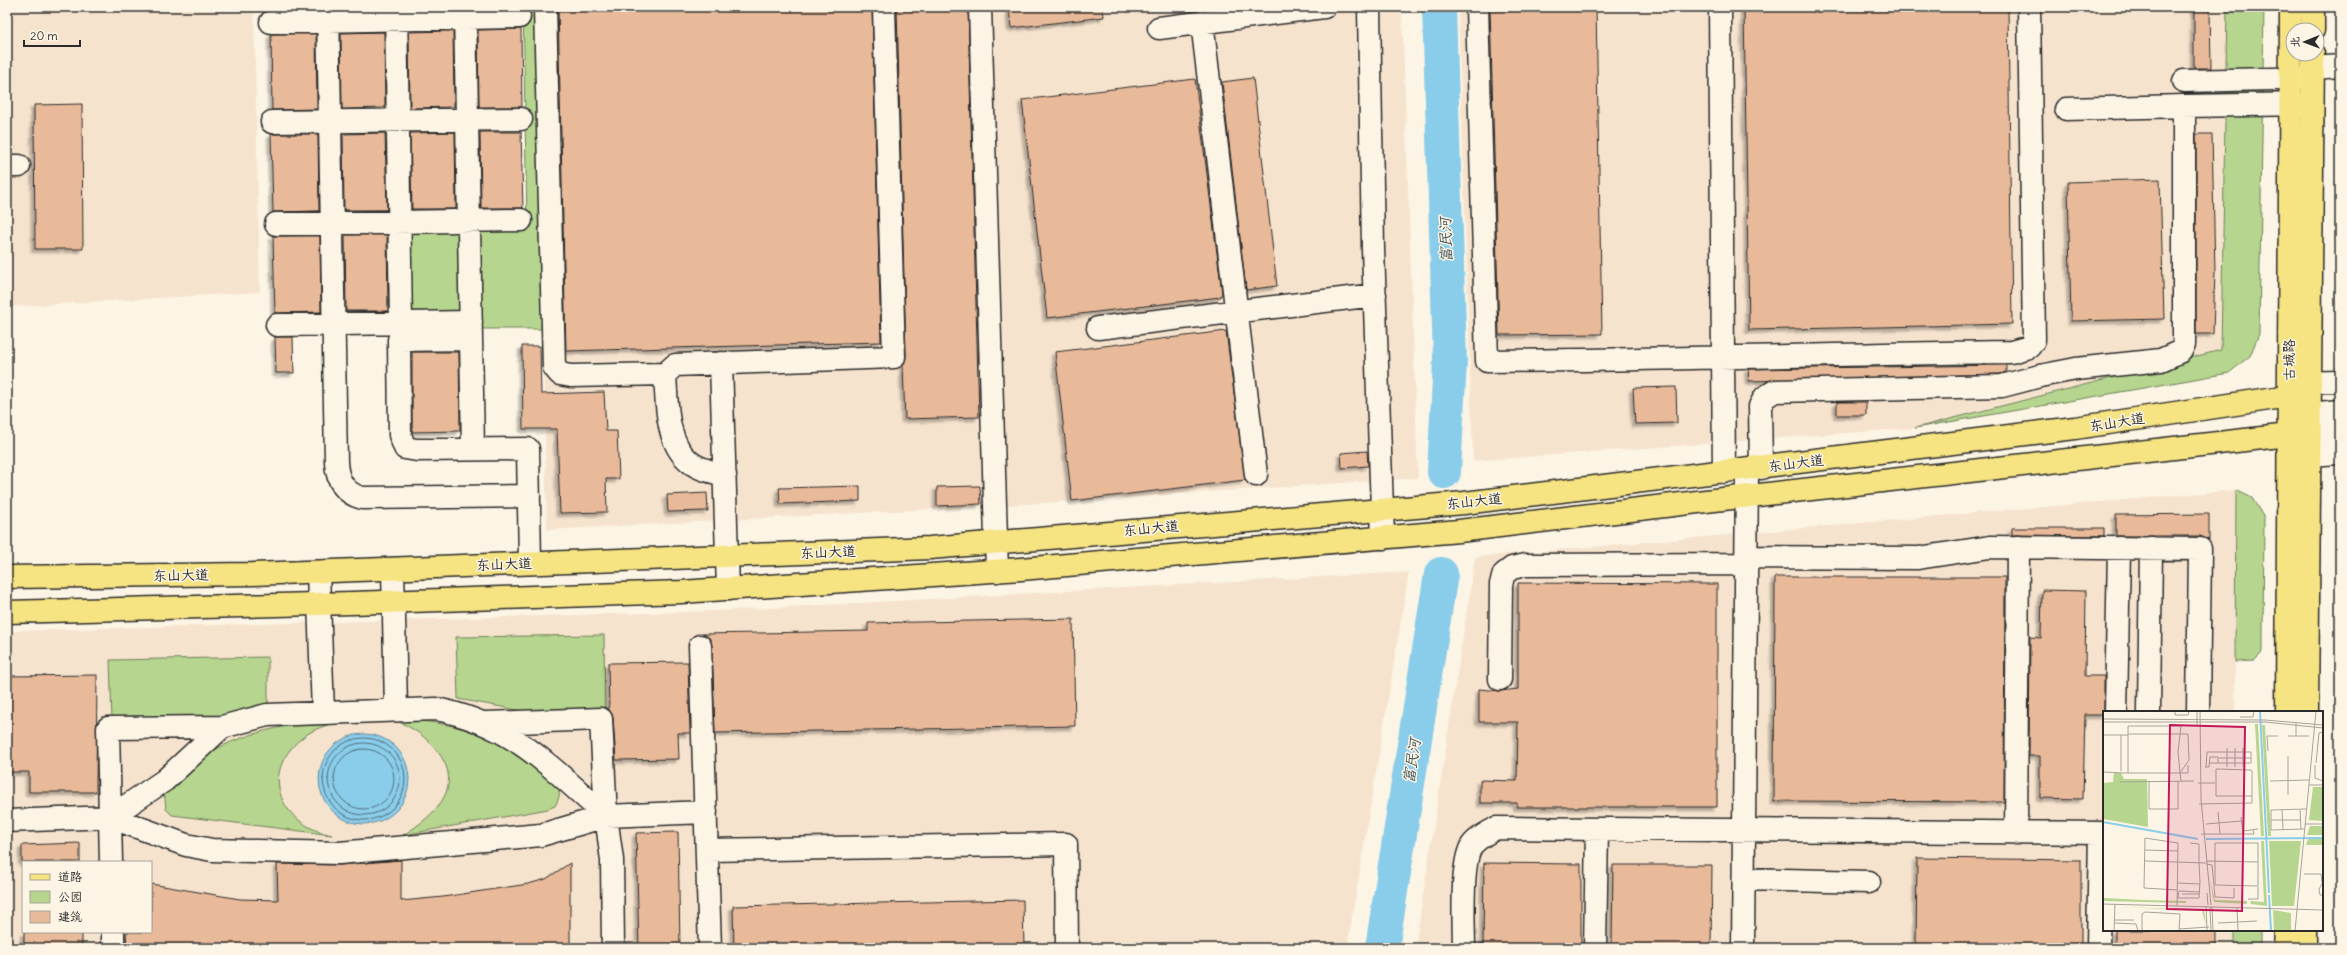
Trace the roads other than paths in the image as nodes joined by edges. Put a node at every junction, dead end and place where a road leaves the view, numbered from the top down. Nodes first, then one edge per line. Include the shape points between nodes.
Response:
1 (545, 7) edge
2 (884, 7) edge
3 (980, 7) edge
4 (1324, 7) edge
5 (1369, 7) edge
6 (1476, 7) edge
7 (1720, 7) edge
8 (2029, 7) edge
9 (2291, 7) edge
10 (2313, 7) edge
11 (396, 13) edge
12 (466, 13) edge
13 (328, 14) edge
14 (519, 17) dead end
15 (271, 22) dead end
16 (1202, 22) junction
17 (2313, 22) edge
18 (1159, 28) dead end
19 (2340, 66) edge
20 (2313, 67) edge
21 (2291, 78) junction
22 (2184, 81) dead end
23 (2312, 104) junction
24 (2290, 105) junction
25 (2184, 106) junction
26 (2066, 108) dead end
27 (521, 119) dead end
28 (467, 120) junction
29 (398, 121) junction
30 (272, 122) dead end
31 (330, 122) junction
32 (469, 220) junction
33 (521, 220) dead end
34 (400, 222) junction
35 (332, 223) junction
36 (276, 224) dead end
37 (1374, 295) junction
38 (1236, 312) junction
39 (401, 323) junction
40 (333, 324) junction
41 (277, 325) dead end
42 (1098, 328) dead end
43 (471, 330) junction
44 (1723, 358) junction
45 (721, 363) junction
46 (666, 374) junction
47 (2340, 381) edge
48 (2296, 386) junction
49 (2340, 411) edge
50 (2340, 432) edge
51 (2301, 439) junction
52 (473, 449) junction
53 (2340, 453) edge
54 (1754, 468) junction
55 (1724, 472) junction
56 (725, 475) junction
57 (1256, 475) dead end
58 (529, 496) junction
59 (1747, 496) junction
60 (1382, 510) junction
61 (1383, 538) junction
62 (995, 543) junction
63 (2018, 547) junction
64 (2119, 548) junction
65 (2151, 548) junction
66 (727, 556) junction
67 (1747, 560) junction
68 (530, 564) junction
69 (393, 569) junction
70 (997, 571) junction
71 (318, 572) junction
72 (7, 577) edge
73 (728, 589) junction
74 (394, 602) junction
75 (319, 604) junction
76 (7, 612) edge
77 (700, 646) dead end
78 (1500, 679) dead end
79 (396, 710) junction
80 (2116, 711) edge
81 (2149, 711) edge
82 (2198, 711) edge
83 (2287, 711) edge
84 (2307, 711) edge
85 (323, 713) junction
86 (486, 723) junction
87 (222, 727) junction
88 (706, 812) junction
89 (606, 816) junction
90 (110, 817) junction
91 (7, 821) edge
92 (1597, 829) junction
93 (1744, 831) junction
94 (2016, 833) junction
95 (2102, 833) edge
96 (707, 850) junction
97 (111, 861) edge
98 (1744, 879) junction
99 (1869, 882) dead end
100 (2286, 931) edge
101 (2305, 931) edge
102 (113, 933) edge
103 (113, 948) edge
104 (613, 948) edge
105 (710, 948) edge
106 (1067, 948) edge
107 (1464, 948) edge
108 (1595, 948) edge
109 (1743, 948) edge
110 (2098, 948) edge
111 (2285, 948) edge
112 (2305, 948) edge

1 - 46 street via 554,367 560,374 572,376
2 - 45 street via 894,357
3 - 62 street
4 - 16 street
5 - 37 street
6 - 44 street via 1487,361
7 - 44 street
8 - 44 street via 2034,340 2029,347 2011,352 1748,355
9 - 21 main road, 古城路
10 - 17 main road
11 - 12 street
11 - 13 street
11 - 29 street
12 - 14 street
12 - 28 street
13 - 15 street
13 - 31 street
16 - 18 street
16 - 38 street
19 - 20 street
20 - 21 street
20 - 23 main road, 古城路
21 - 22 street
21 - 24 main road, 古城路
23 - 24 street
23 - 48 main road, 古城路
24 - 25 street
24 - 48 main road, 古城路
25 - 26 street
25 - 54 street via 2184,344 2181,351 2160,360 2076,369 2002,386 1775,391 1764,397 1760,406
27 - 28 street
28 - 29 street
28 - 32 street
29 - 31 street
29 - 34 street
30 - 31 street
31 - 35 street
32 - 33 street
32 - 34 street
32 - 43 street
34 - 35 street
34 - 39 street
35 - 36 street
35 - 40 street
37 - 38 street
37 - 60 street
38 - 42 street
38 - 57 street
39 - 40 street
39 - 43 street
40 - 41 street
40 - 58 street via 336,472 346,490 354,496 368,498
43 - 52 street
43 - 52 street via 399,340 400,435 405,448 411,450
44 - 55 street
45 - 46 street via 675,365
45 - 56 street
46 - 56 street via 668,416 680,452 704,470
47 - 48 street
48 - 51 main road, 古城路
48 - 51 street
48 - 54 main road, 东山大道 via 2075,428
49 - 51 street
50 - 51 street
51 - 53 street
51 - 59 main road, 东山大道
51 - 83 main road, 古城路
51 - 84 main road, 古城路
52 - 58 street via 528,449
54 - 55 main road, 东山大道
54 - 59 street
55 - 60 main road, 东山大道
56 - 66 street
58 - 68 street
59 - 61 main road, 东山大道
59 - 67 street
60 - 61 street
60 - 62 main road, 东山大道
61 - 70 main road, 东山大道
62 - 66 main road, 东山大道
62 - 70 street
63 - 64 street
63 - 67 street via 1990,547 1918,558
63 - 94 street
64 - 65 street
64 - 80 street
65 - 81 street
65 - 82 street via 2200,549
66 - 68 main road, 东山大道
66 - 73 street
67 - 78 street via 1525,565 1512,568 1504,574 1501,584
67 - 93 street
68 - 69 main road, 东山大道
69 - 71 main road, 东山大道
69 - 74 street
70 - 73 main road, 东山大道
71 - 72 main road, 东山大道
71 - 75 street
73 - 74 main road, 东山大道
74 - 75 main road, 东山大道
74 - 79 street
75 - 76 main road, 东山大道
75 - 85 street
77 - 88 street
79 - 85 street
79 - 86 street via 436,709 463,714
85 - 87 street via 267,715
86 - 89 street via 531,749
86 - 89 street via 601,719
87 - 90 street via 165,780
87 - 90 street via 108,728
88 - 89 street
88 - 96 street
89 - 90 street via 541,835 339,853 212,850 186,845
89 - 104 street via 612,860
90 - 91 street
90 - 97 street
92 - 93 street
92 - 107 street via 1496,828 1472,845 1465,878
92 - 108 street
93 - 94 street
93 - 98 street
94 - 95 street
95 - 110 street
96 - 105 street
96 - 106 street via 1066,844
98 - 99 street
98 - 109 street
100 - 111 main road
101 - 112 main road
102 - 103 street

